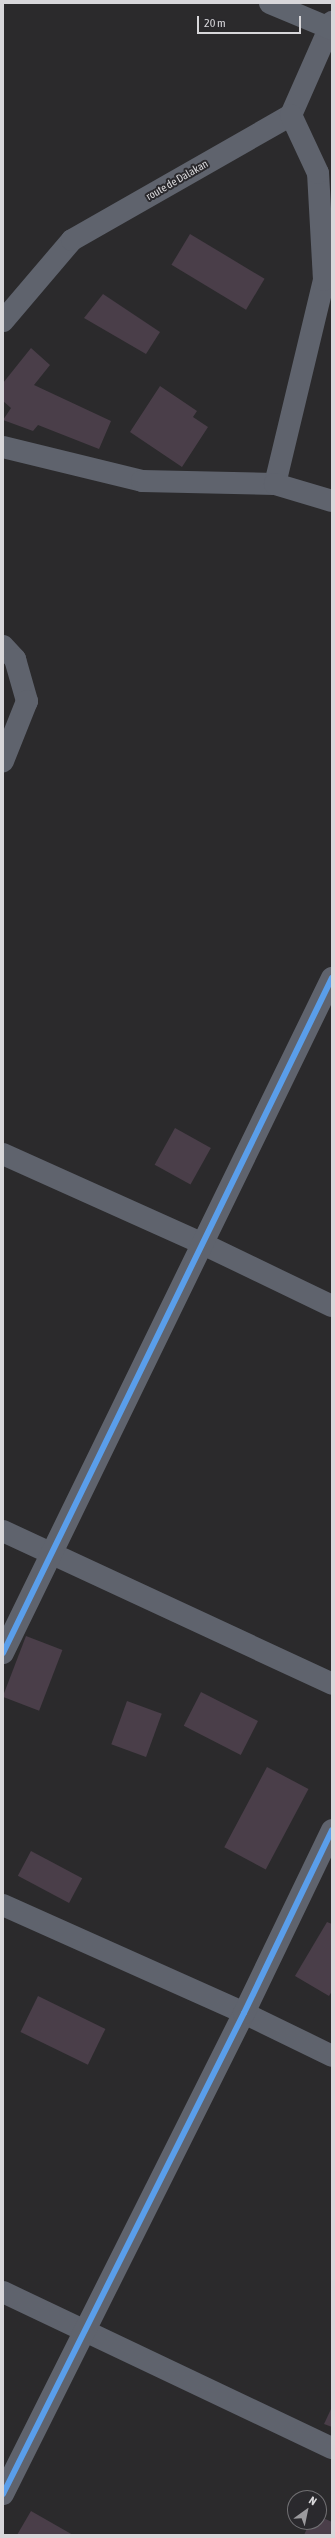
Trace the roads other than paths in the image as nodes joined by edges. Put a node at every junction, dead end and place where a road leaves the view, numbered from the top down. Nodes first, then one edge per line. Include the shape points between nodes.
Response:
1 (270, 3) edge
2 (331, 26) edge
3 (291, 115) junction
4 (3, 321) edge
5 (3, 447) edge
6 (275, 484) junction
7 (332, 501) edge
8 (3, 646) edge
9 (3, 762) edge
10 (332, 978) edge
11 (3, 1154) edge
12 (203, 1244) junction
13 (332, 1306) edge
14 (3, 1532) edge
15 (51, 1554) junction
16 (3, 1653) edge
17 (332, 1684) edge
18 (332, 1830) edge
19 (3, 1905) edge
20 (244, 2013) junction
21 (332, 2056) edge
22 (3, 2292) edge
23 (87, 2331) junction
24 (332, 2448) edge
25 (3, 2494) edge

1 - 2 main road
2 - 3 street
3 - 4 street, route de Dalakan via 72,240
3 - 6 street via 318,173 324,280
5 - 6 street via 142,481
6 - 7 street
8 - 9 street via 15,659 27,701
10 - 12 street
11 - 12 street
12 - 13 street
12 - 15 street
14 - 15 street
15 - 16 street
15 - 17 street
18 - 20 street
19 - 20 street
20 - 21 street
20 - 23 street
22 - 23 street
23 - 24 street
23 - 25 street

